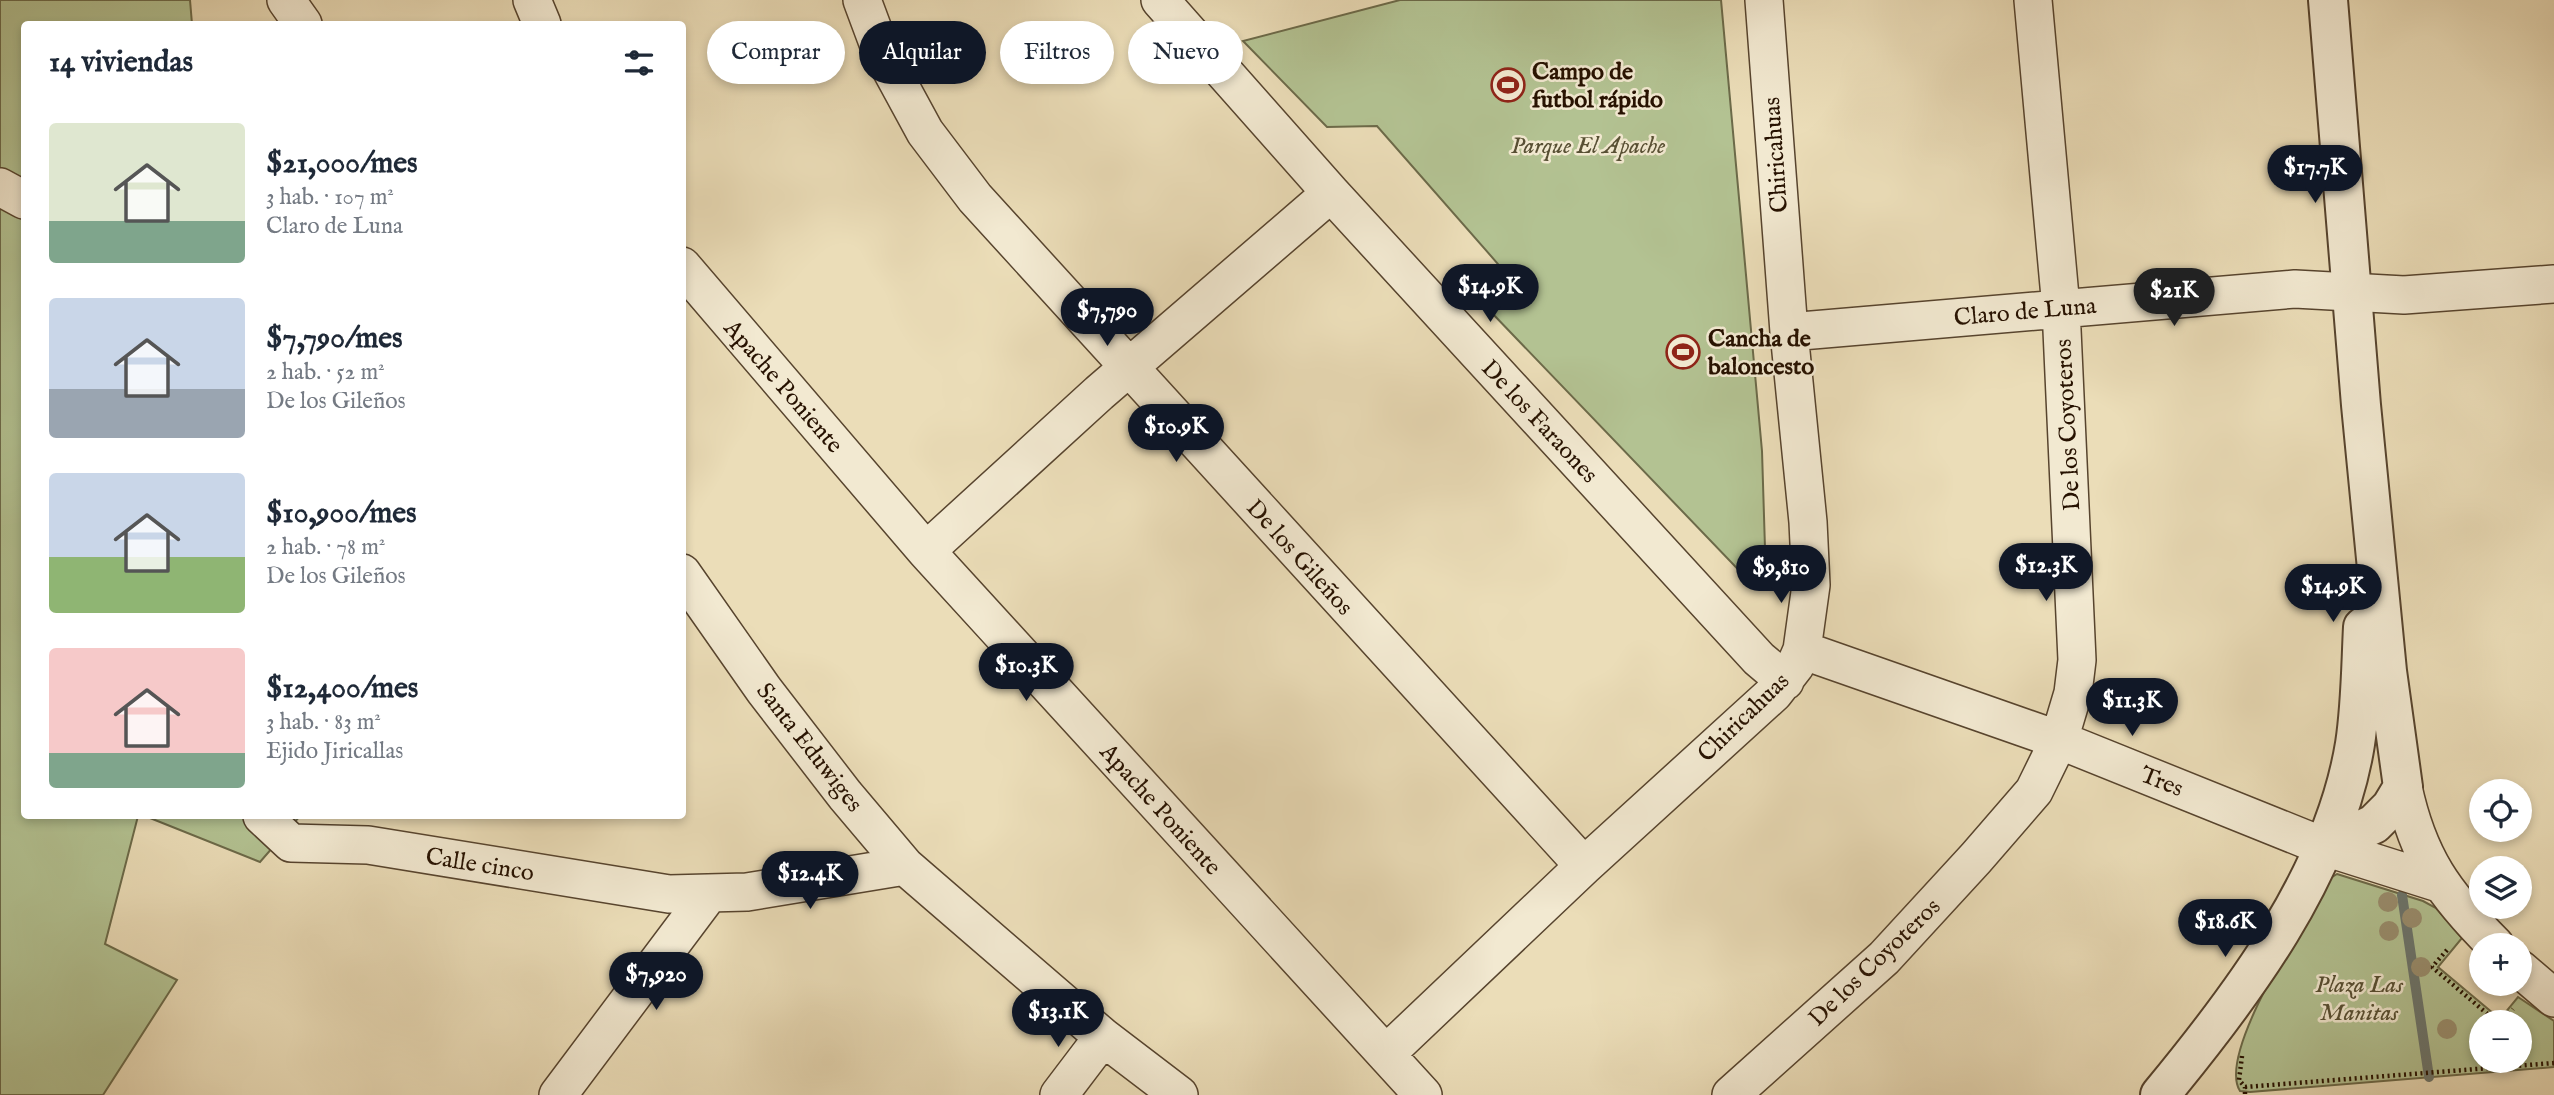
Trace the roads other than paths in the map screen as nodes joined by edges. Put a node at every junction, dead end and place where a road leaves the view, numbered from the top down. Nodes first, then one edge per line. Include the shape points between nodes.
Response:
1 (286, 0) edge
2 (532, 0) edge
3 (862, 0) edge
4 (1160, 0) edge
5 (1763, 0) edge
6 (2033, 0) edge
7 (2328, 0) edge
8 (301, 21) edge
9 (541, 21) edge
10 (0, 187) edge
11 (1331, 193) junction
12 (21, 198) edge
13 (686, 271) edge
14 (2554, 285) edge
15 (2352, 293) junction
16 (2061, 308) junction
17 (1789, 332) junction
18 (1128, 368) junction
19 (2361, 405) junction
20 (926, 551) junction
21 (686, 579) edge
22 (1793, 665) junction
23 (2059, 740) junction
24 (2403, 787) junction
25 (265, 819) edge
26 (2325, 847) junction
27 (905, 866) junction
28 (1584, 866) junction
29 (2442, 884) junction
30 (708, 895) junction
31 (2483, 933) edge
32 (2532, 979) edge
33 (2554, 998) edge
34 (1103, 1037) junction
35 (1386, 1054) junction
36 (558, 1095) edge
37 (1059, 1095) edge
38 (1180, 1095) edge
39 (1423, 1095) edge
40 (1731, 1095) edge
41 (2160, 1095) edge

1 - 8 street
2 - 9 street
3 - 18 street, De los Gileños via 881,51 925,132 975,198
4 - 11 street, De los Faraones
5 - 17 street, Chiricahuas
6 - 16 street, De los Coyoteros
7 - 15 street
10 - 12 street
11 - 18 street
11 - 22 street, De los Faraones via 1759,659
13 - 20 street, Apache Poniente
14 - 15 street, Claro de Luna via 2404,295
15 - 16 street, Claro de Luna via 2295,289
15 - 19 street
16 - 17 street, Claro de Luna
16 - 23 street, De los Coyoteros via 2077,660
17 - 22 street, Chiricahuas via 1811,585
18 - 20 street
18 - 28 street, De los Gileños
19 - 24 street
19 - 26 street via 2364,615 2360,701 2344,791
20 - 35 street, Apache Poniente
21 - 27 street, Santa Eduwiges via 764,690
22 - 23 street, Tres
22 - 28 street, Chiricahuas
23 - 26 street, Tres
23 - 40 street, De los Coyoteros via 2034,791 1976,859 1884,958
24 - 26 street via 2374,824
24 - 29 street via 2417,838
25 - 30 street, Calle cinco via 291,843 368,845 669,894
26 - 29 street, Tres
26 - 41 street via 2273,942 2210,1034
27 - 30 street, Calle cinco
27 - 34 street, Santa Eduwiges
28 - 35 street, Chiricahuas
29 - 31 street
30 - 36 street
32 - 33 street
34 - 37 street
34 - 38 street, Santa Eduwiges
35 - 39 street, Apache Poniente

